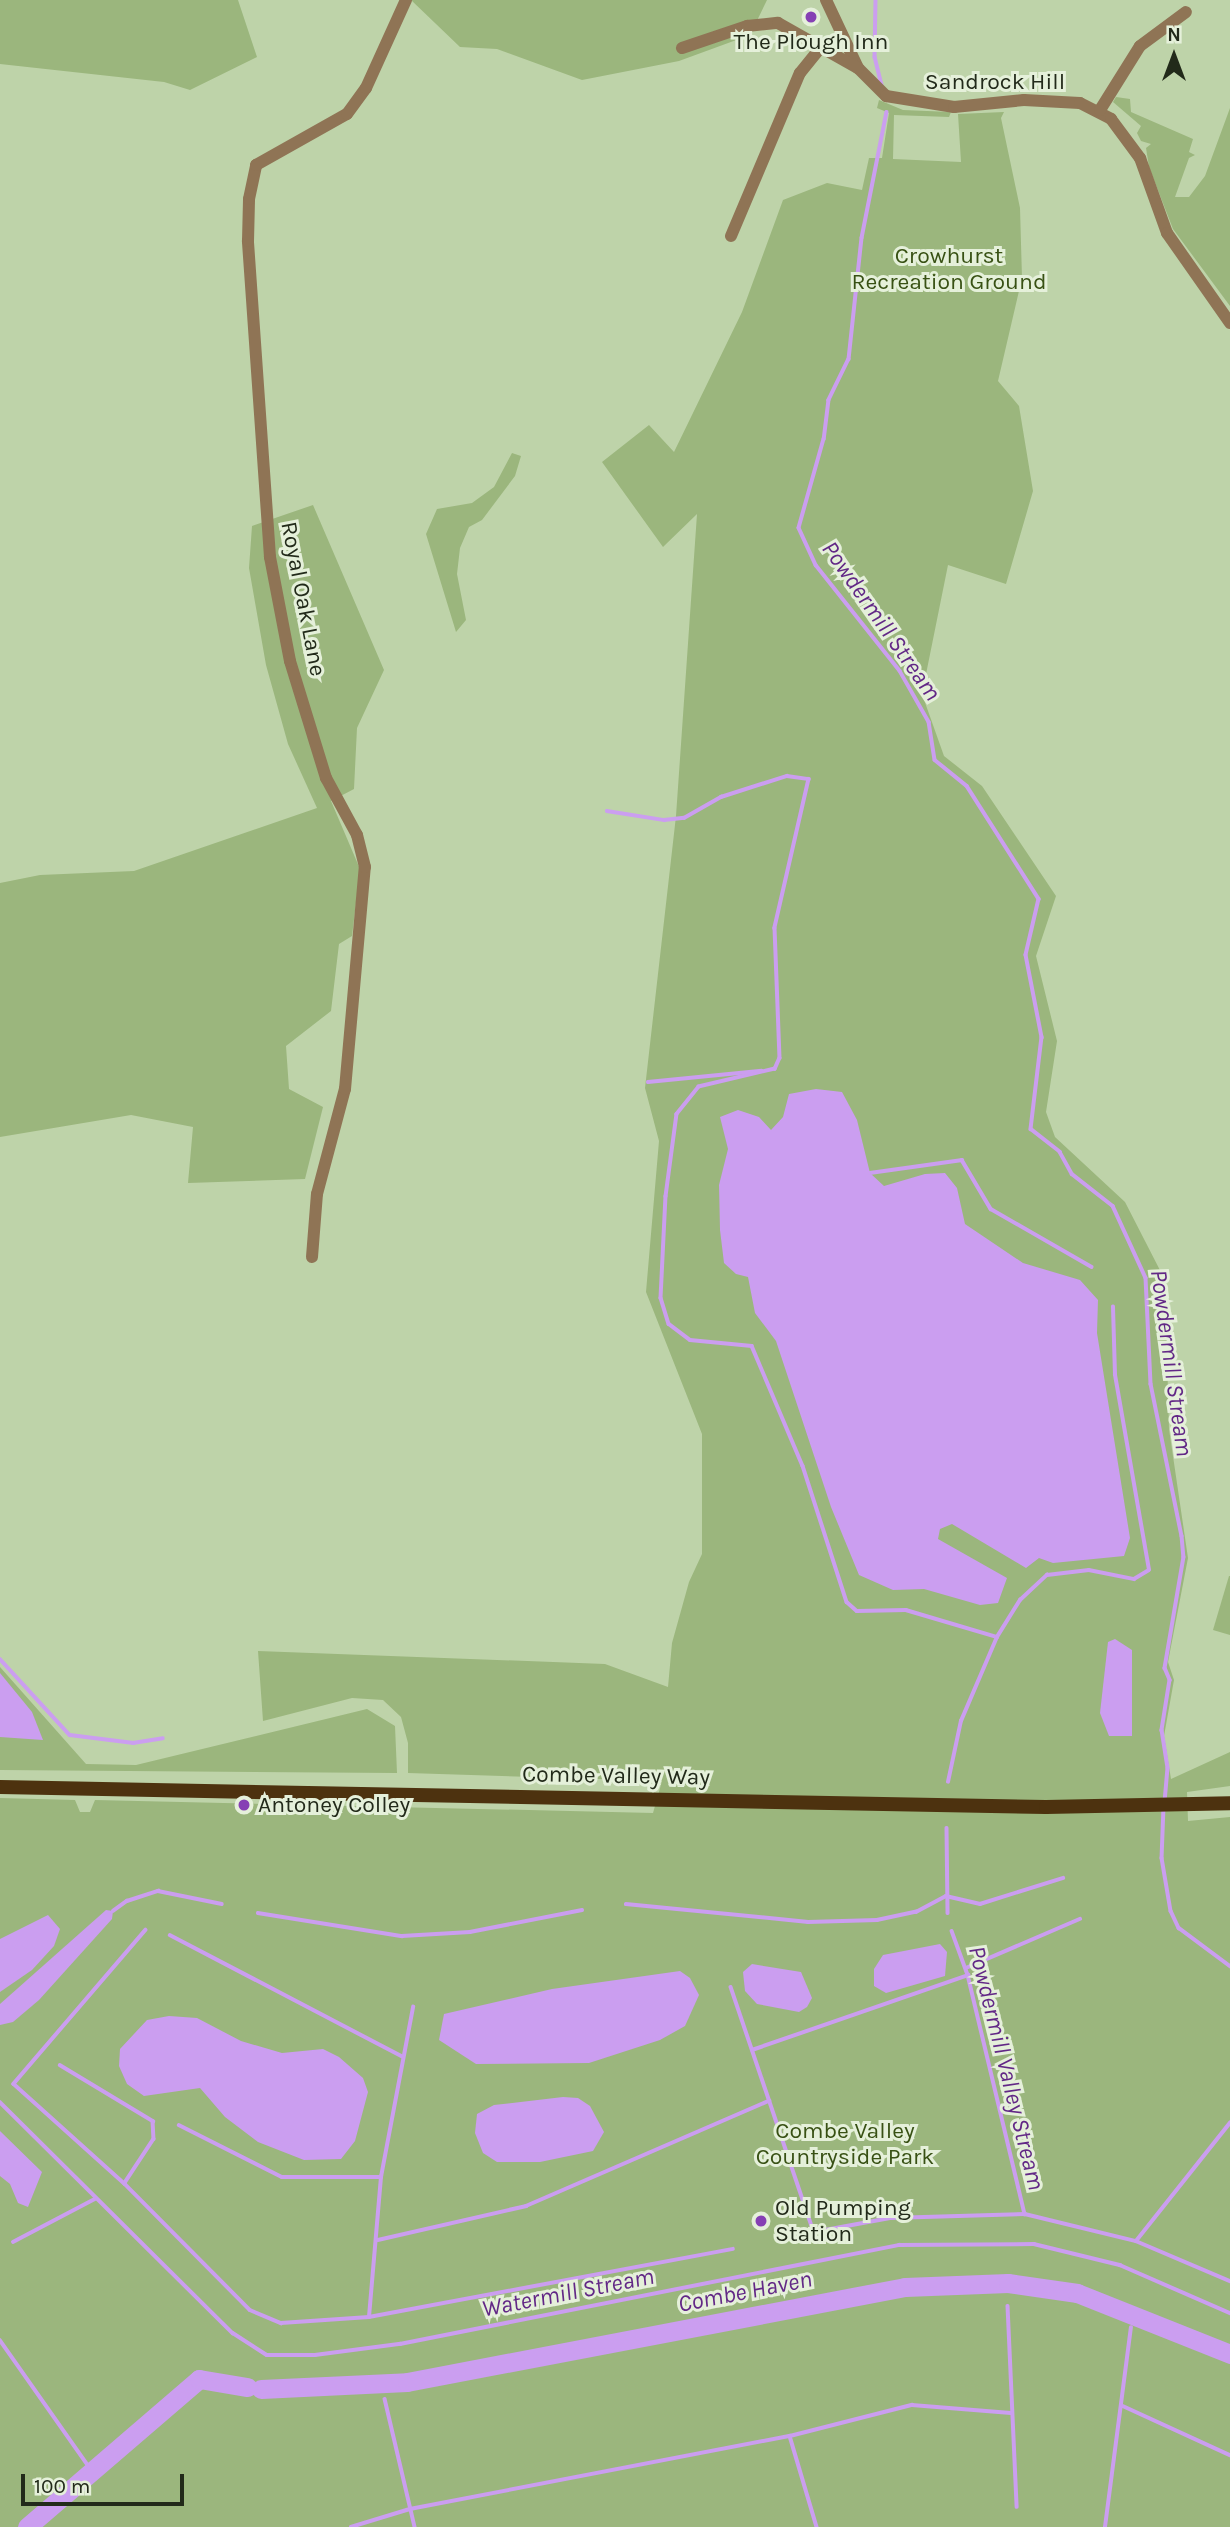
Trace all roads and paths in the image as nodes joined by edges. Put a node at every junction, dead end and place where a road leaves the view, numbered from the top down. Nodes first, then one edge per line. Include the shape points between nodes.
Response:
1 (407, 0) edge
2 (826, 0) edge
3 (1186, 12) dead end
4 (822, 46) junction
5 (682, 48) dead end
6 (859, 68) junction
7 (1100, 110) junction
8 (732, 236) dead end
9 (1230, 323) edge
10 (312, 1257) dead end
11 (0, 1787) edge
12 (1230, 1803) edge

1 - 10 street, Royal Oak Lane via 366,88 347,114 256,164 249,199 248,244 270,557 293,674 326,778 357,835 365,867 345,1089 317,1194
2 - 6 street
3 - 7 street via 1140,46
4 - 5 street via 790,28 764,23
4 - 6 street
4 - 8 street via 800,73
6 - 7 street, Sandrock Hill via 886,96 912,103 954,107 1050,100
7 - 9 street via 1132,143 1167,233
11 - 12 main road, Combe Valley Way via 1135,1808

